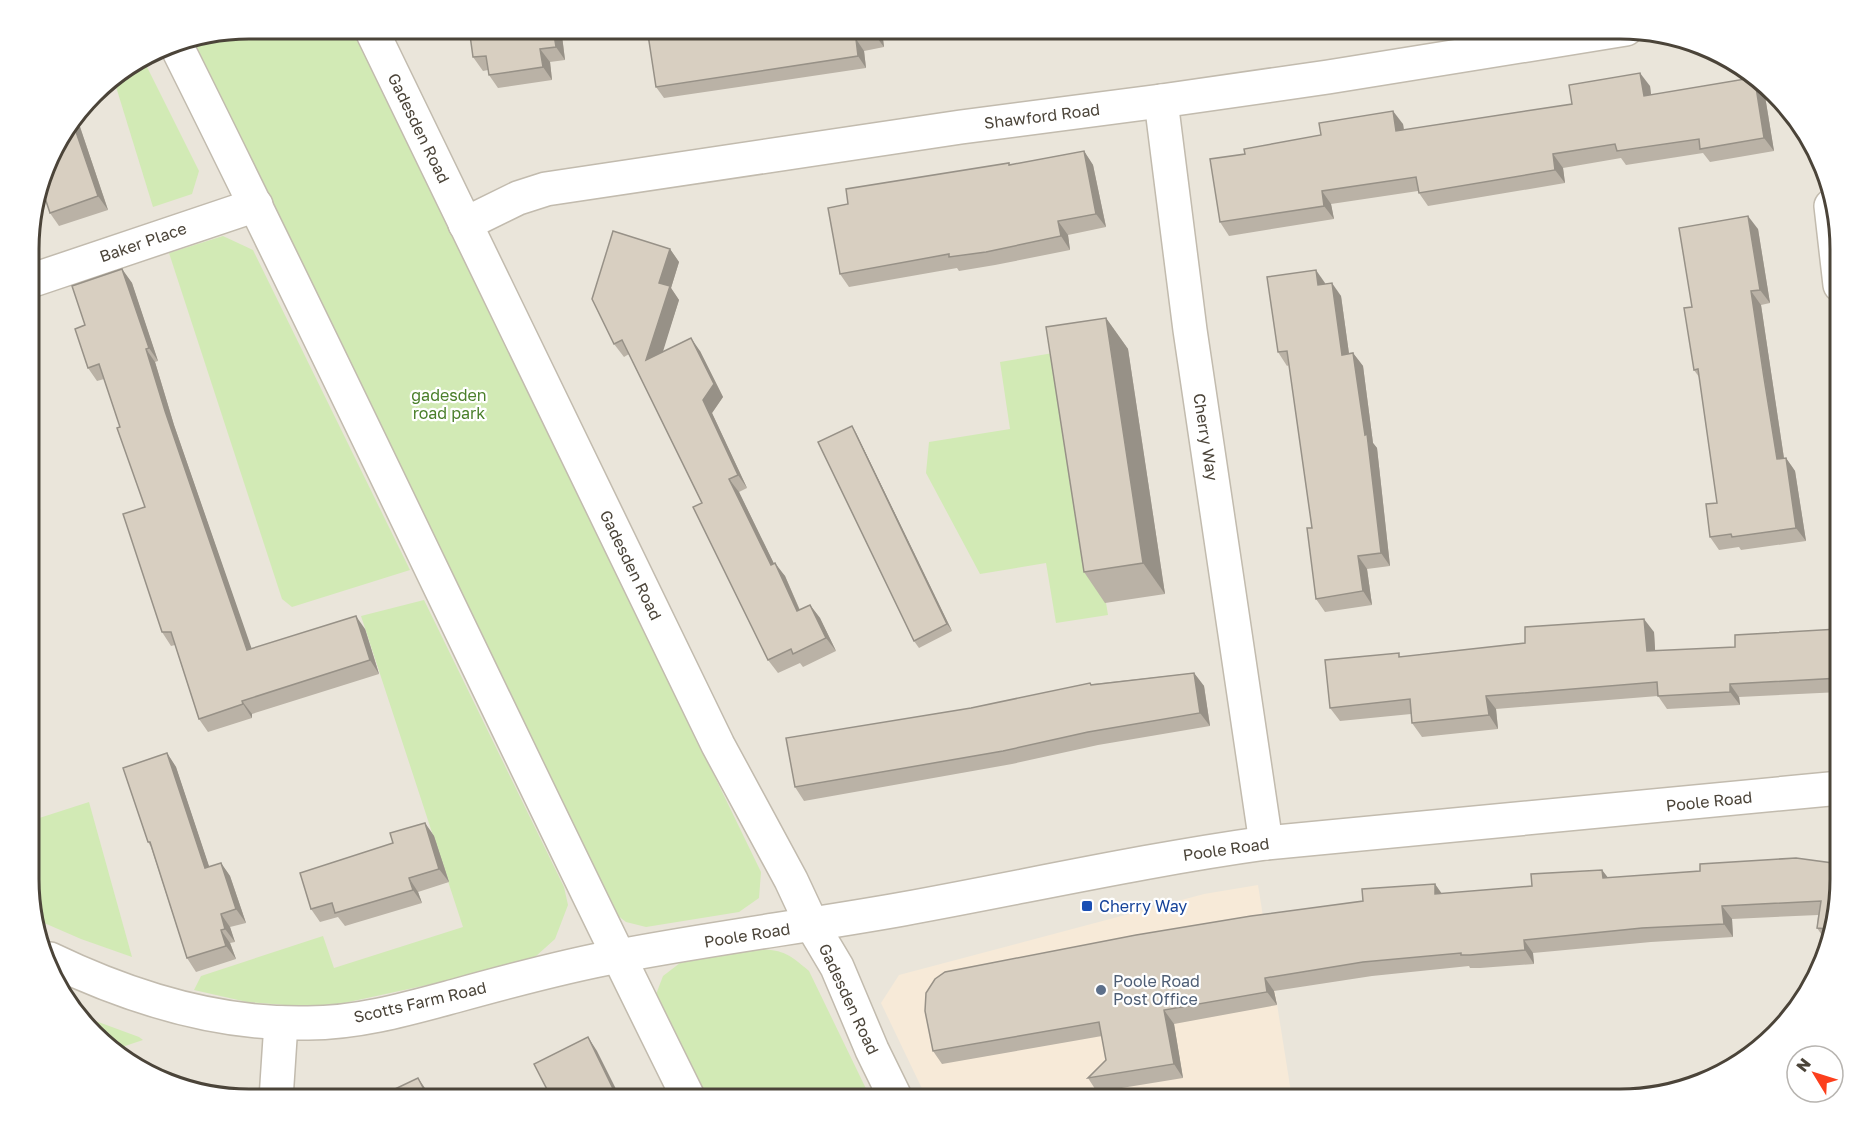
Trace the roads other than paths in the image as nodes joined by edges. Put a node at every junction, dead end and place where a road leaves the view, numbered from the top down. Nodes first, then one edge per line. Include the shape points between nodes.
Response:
1 (376, 39) edge
2 (1564, 39) edge
3 (179, 51) edge
4 (1161, 101) junction
5 (256, 205) junction
6 (465, 224) junction
7 (39, 278) edge
8 (1830, 789) edge
9 (1266, 843) junction
10 (813, 925) junction
11 (617, 956) junction
12 (57, 962) edge
13 (280, 1023) junction
14 (277, 1089) edge
15 (683, 1089) edge
16 (891, 1089) edge

1 - 6 street, Gadesden Road
2 - 4 street, Shawford Road
3 - 5 street
4 - 6 street, Shawford Road via 546,189
4 - 9 street, Cherry Way via 1190,330
5 - 7 street, Baker Place
5 - 11 street
6 - 10 street, Gadesden Road via 718,745
8 - 9 street, Poole Road
9 - 10 street, Poole Road
10 - 11 street, Poole Road
10 - 16 street, Gadesden Road via 837,967
11 - 13 street, Scotts Farm Road via 387,1013 310,1024
11 - 15 street
12 - 13 street, Scotts Farm Road via 176,1008 220,1018
13 - 14 street

